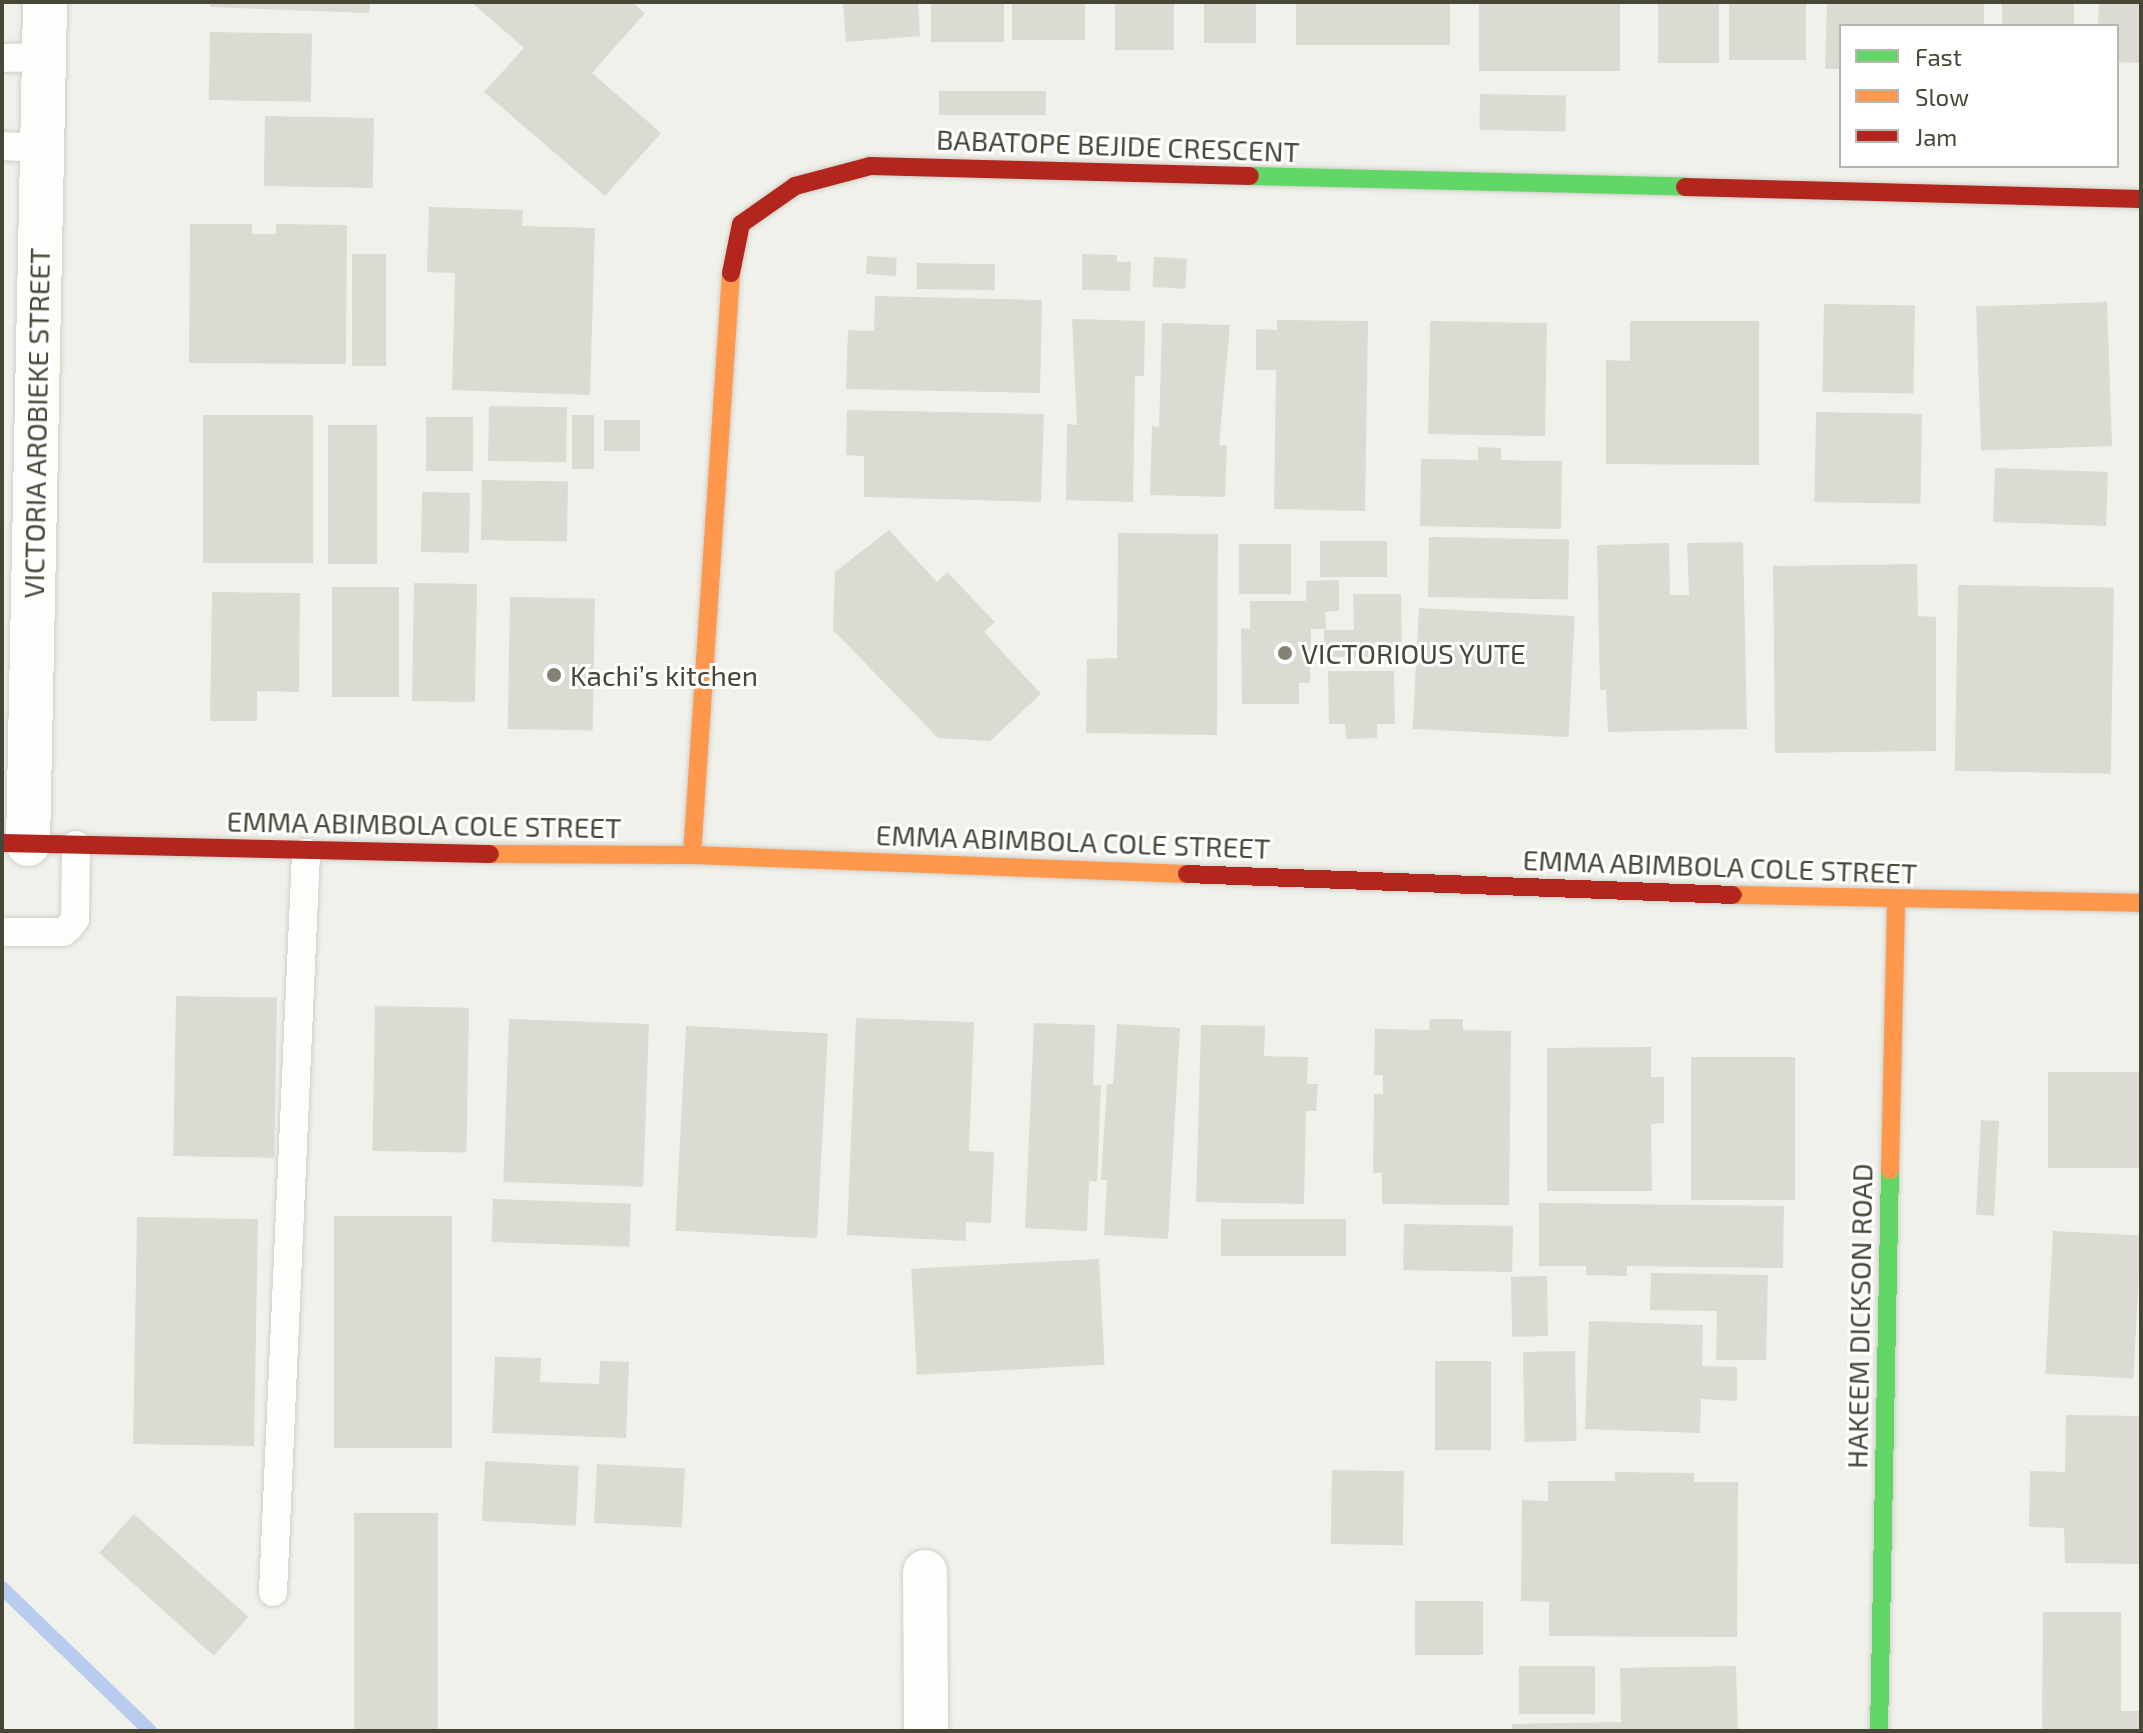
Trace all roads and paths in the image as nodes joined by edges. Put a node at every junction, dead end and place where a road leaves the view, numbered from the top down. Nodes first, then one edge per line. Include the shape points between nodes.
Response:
1 (45, 2) edge
2 (23, 57) edge
3 (22, 147) edge
4 (2141, 199) edge
5 (15, 844) edge
6 (76, 845) junction
7 (306, 853) junction
8 (692, 855) junction
9 (1896, 901) junction
10 (2141, 903) edge
11 (2, 932) edge
12 (925, 1572) dead end
13 (273, 1592) dead end
14 (926, 1731) edge
15 (1879, 1731) edge

1 - 2 street, VICTORIA AROBIEKE STREET
2 - 3 street, VICTORIA AROBIEKE STREET
3 - 5 street, VICTORIA AROBIEKE STREET
4 - 8 street, BABATOPE BEJIDE CRESCENT via 870,166 795,186 741,224 727,291
5 - 6 street, EMMA ABIMBOLA COLE STREET
6 - 7 street, EMMA ABIMBOLA COLE STREET
6 - 11 lane via 75,919 69,927 63,932
7 - 8 street, EMMA ABIMBOLA COLE STREET
7 - 13 lane
8 - 9 street, EMMA ABIMBOLA COLE STREET
9 - 10 street, EMMA ABIMBOLA COLE STREET
9 - 15 street, HAKEEM DICKSON ROAD
12 - 14 street

